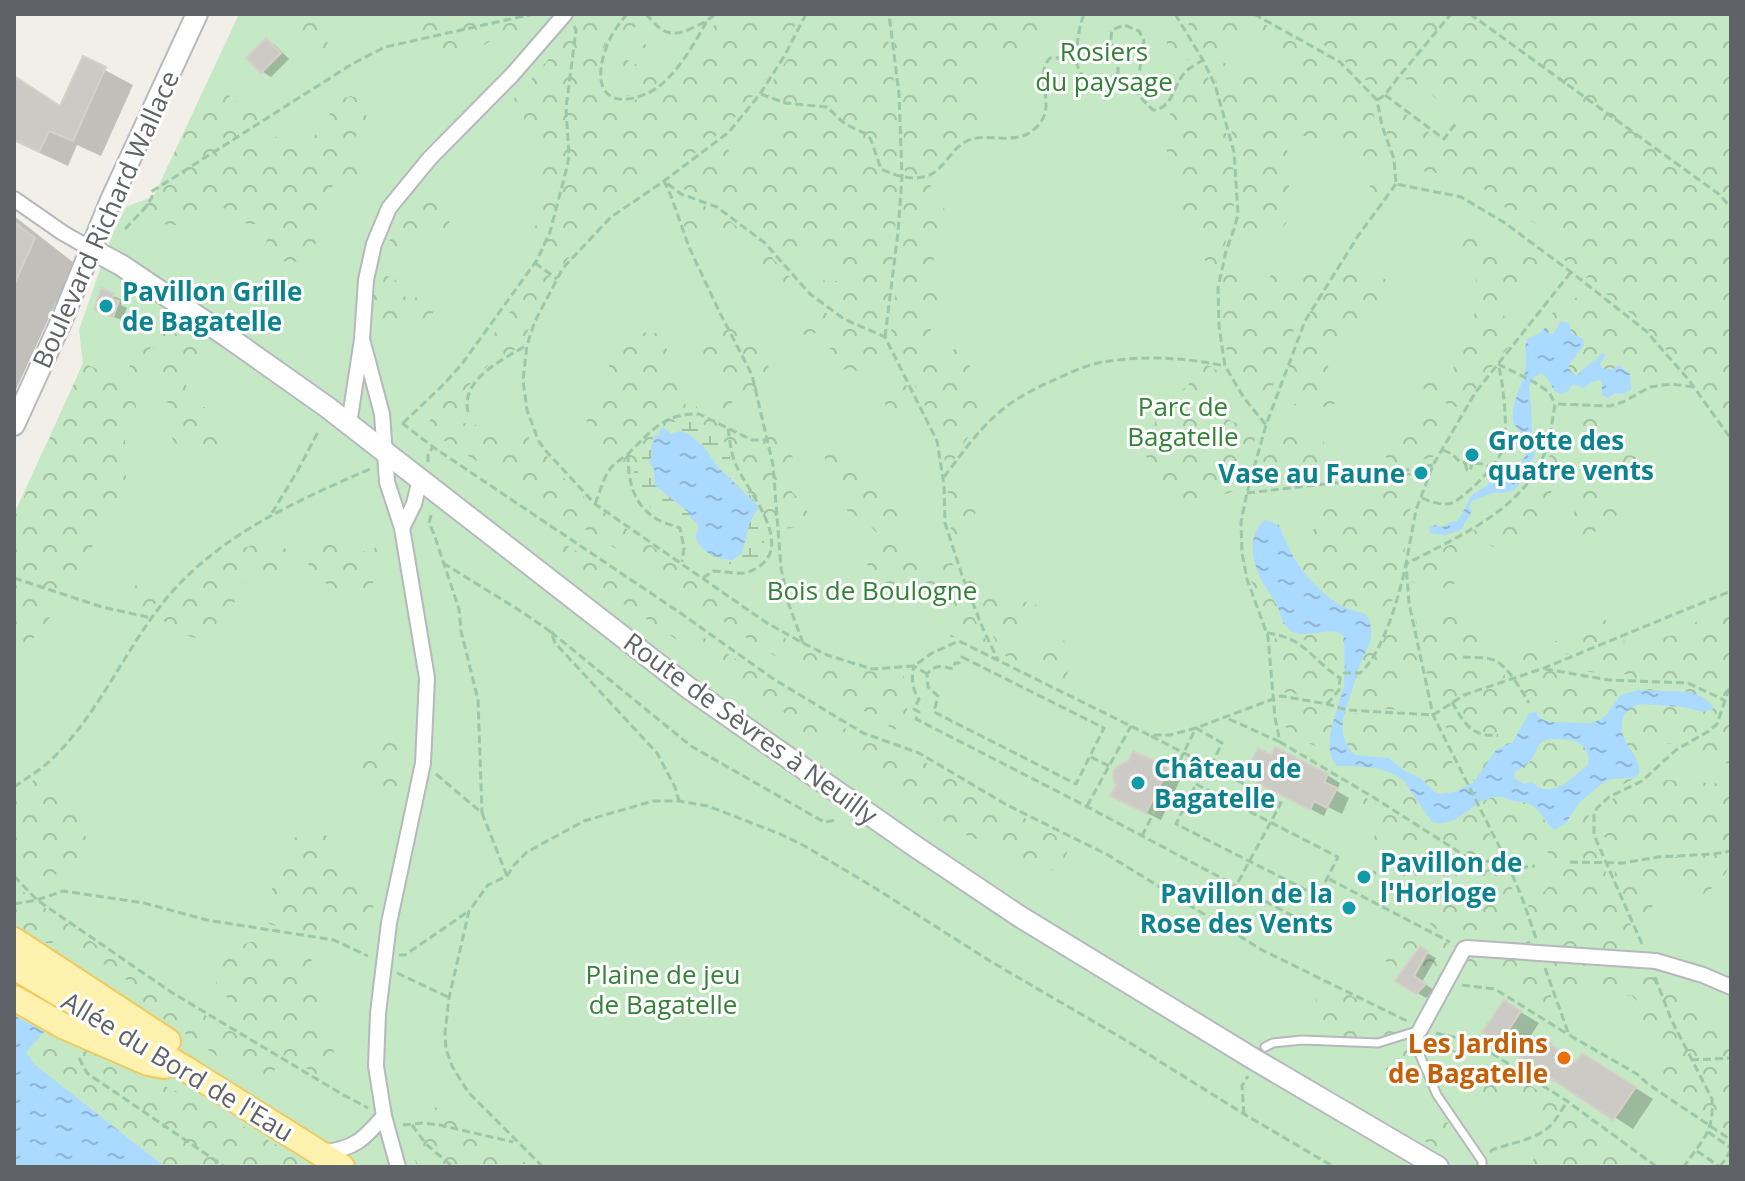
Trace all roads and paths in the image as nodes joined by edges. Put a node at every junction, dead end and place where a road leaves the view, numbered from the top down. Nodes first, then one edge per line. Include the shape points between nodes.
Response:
1 (197, 14) edge
2 (533, 14) edge
3 (627, 14) edge
4 (646, 14) edge
5 (715, 14) edge
6 (806, 14) edge
7 (889, 14) edge
8 (1084, 14) edge
9 (1175, 14) edge
10 (1254, 14) edge
11 (1451, 14) edge
12 (1470, 14) edge
13 (570, 20) edge
14 (707, 21) junction
15 (1203, 60) junction
16 (1076, 61) junction
17 (760, 94) junction
18 (1385, 95) junction
19 (1377, 100) junction
20 (1456, 123) dead end
21 (902, 177) junction
22 (664, 181) junction
23 (1396, 184) junction
24 (14, 199) edge
25 (1731, 208) edge
26 (125, 229) dead end
27 (91, 249) junction
28 (535, 263) junction
29 (1571, 272) junction
30 (557, 279) junction
31 (885, 337) junction
32 (362, 339) junction
33 (527, 345) junction
34 (1498, 364) junction
35 (1225, 366) junction
36 (1694, 387) junction
37 (1555, 404) junction
38 (468, 412) dead end
39 (392, 419) dead end
40 (402, 423) junction
41 (349, 424) junction
42 (14, 425) edge
43 (1266, 425) junction
44 (728, 429) junction
45 (319, 430) dead end
46 (1731, 439) edge
47 (768, 440) junction
48 (433, 447) junction
49 (1442, 449) junction
50 (383, 450) junction
51 (628, 454) junction
52 (1472, 459) dead end
53 (1465, 463) junction
54 (1433, 465) junction
55 (1490, 468) junction
56 (424, 470) junction
57 (943, 478) junction
58 (1247, 493) junction
59 (1421, 498) junction
60 (595, 504) junction
61 (431, 515) dead end
62 (271, 516) junction
63 (402, 528) junction
64 (777, 528) junction
65 (770, 531) junction
66 (443, 563) junction
67 (682, 563) junction
68 (1406, 564) junction
69 (14, 578) edge
70 (703, 578) junction
71 (1731, 591) edge
72 (153, 618) junction
73 (551, 632) junction
74 (1266, 632) junction
75 (803, 643) junction
76 (1463, 657) dead end
77 (998, 660) junction
78 (914, 666) junction
79 (1544, 668) junction
80 (927, 674) junction
81 (1340, 678) junction
82 (1512, 679) junction
83 (1731, 683) edge
84 (1274, 699) junction
85 (1724, 700) junction
86 (1452, 702) junction
87 (1529, 703) dead end
88 (1327, 704) junction
89 (1433, 715) junction
90 (1227, 718) junction
91 (1131, 726) junction
92 (1196, 728) junction
93 (1149, 735) junction
94 (1498, 735) dead end
95 (1280, 742) junction
96 (1183, 753) junction
97 (1090, 756) junction
98 (423, 763) junction
99 (1109, 766) junction
100 (1211, 767) junction
101 (14, 787) edge
102 (1164, 793) junction
103 (679, 801) junction
104 (1185, 804) junction
105 (1087, 806) junction
106 (482, 813) junction
107 (838, 820) dead end
108 (1270, 823) junction
109 (1142, 836) junction
110 (1731, 851) edge
111 (1250, 861) junction
112 (1605, 861) junction
113 (1570, 862) dead end
114 (1535, 866) dead end
115 (1509, 869) junction
116 (14, 876) edge
117 (507, 876) junction
118 (1327, 878) junction
119 (1236, 886) junction
120 (37, 900) junction
121 (14, 904) edge
122 (469, 911) junction
123 (1323, 932) dead end
124 (14, 940) edge
125 (1464, 949) junction
126 (1540, 953) junction
127 (384, 960) junction
128 (1649, 961) junction
129 (14, 967) edge
130 (1445, 983) junction
131 (1731, 987) edge
132 (14, 998) edge
133 (449, 998) junction
134 (1420, 1030) junction
135 (1569, 1035) junction
136 (1265, 1047) dead end
137 (78, 1054) dead end
138 (1731, 1058) edge
139 (1691, 1060) junction
140 (186, 1069) junction
141 (1249, 1074) dead end
142 (1567, 1101) junction
143 (1244, 1114) junction
144 (384, 1116) junction
145 (412, 1125) junction
146 (1711, 1126) junction
147 (1708, 1132) junction
148 (1731, 1140) edge
149 (517, 1143) junction
150 (1731, 1149) edge
151 (1695, 1150) junction
152 (332, 1160) edge
153 (1482, 1164) edge
154 (225, 1167) edge
155 (398, 1167) edge
156 (453, 1167) edge
157 (543, 1167) edge
158 (1334, 1167) edge
159 (1438, 1167) edge
160 (1657, 1167) edge
161 (1688, 1167) edge
162 (1720, 1167) edge

1 - 27 street, Boulevard Richard Wallace
2 - 26 path via 385,47 151,192 147,206
3 - 14 path via 605,49 601,75 603,90 620,100 650,92 668,77
4 - 14 path via 670,34
5 - 14 path
6 - 17 path
7 - 21 path
8 - 16 path
9 - 15 path
10 - 19 path via 1340,62
11 - 18 path
12 - 25 path
13 - 28 path via 576,30 566,108 569,155 550,232
13 - 32 street via 430,158 389,208 366,280
15 - 16 path via 1187,70 1169,104 1153,110 1139,96 1144,41 1139,31 1124,25 1112,30 1119,63 1115,83 1103,86 1084,79
15 - 35 path via 1215,85 1237,178 1238,214 1218,288
16 - 21 path via 1046,62 1046,110 1033,131 1017,137 976,138 930,175
17 - 21 path via 785,103 827,107 868,135 881,169
17 - 22 path via 729,132
18 - 19 path
18 - 20 path via 1444,139
19 - 23 path
21 - 31 path
22 - 30 path via 611,217
22 - 31 path via 681,194 717,207 765,243 810,294 844,319
22 - 47 path via 701,273 752,375
23 - 29 path via 1461,197
23 - 43 path via 1305,321
24 - 27 street
27 - 41 street, Route de Sèvres à Neuilly
27 - 42 street, Boulevard Richard Wallace
28 - 30 path
28 - 40 path via 462,364
29 - 34 path
29 - 36 path via 1646,331
30 - 33 path
31 - 57 path via 937,441
32 - 41 street
32 - 50 street via 382,414
33 - 38 path via 471,386
33 - 60 path via 523,392 532,427 546,451
34 - 37 path via 1549,392
34 - 49 path
34 - 55 path via 1505,441
35 - 43 path
35 - 57 path via 1191,359 1095,363 1027,392 996,415
36 - 37 path via 1650,387 1610,406
36 - 46 path
37 - 68 path via 1543,458 1526,486 1500,511
39 - 40 path
40 - 48 path
41 - 50 street, Route de Sèvres à Neuilly
43 - 58 path
44 - 47 path via 752,440
44 - 51 path via 699,414 664,420
44 - 65 path via 735,463
45 - 62 path
47 - 64 path
48 - 56 path
48 - 134 path via 772,678 863,733 919,753 1108,855 1262,950
49 - 53 path
49 - 54 path
50 - 56 street, Route de Sèvres à Neuilly
50 - 62 path via 370,469
50 - 63 street
51 - 60 path via 609,470
51 - 67 path via 631,490 656,519 683,533
52 - 53 path, bridge via 1470,471
53 - 55 path
54 - 58 path
54 - 59 path
55 - 59 path via 1452,503
56 - 63 street
56 - 159 street, Route de Sèvres à Neuilly via 690,689 916,847 1019,916
57 - 77 path via 945,523
58 - 74 path via 1242,553
59 - 68 path
60 - 67 path
61 - 66 path
62 - 72 path via 206,558
63 - 98 street via 427,678
64 - 65 path
64 - 75 path via 789,605
65 - 70 path via 770,550 759,567 740,574 713,571
66 - 73 path
66 - 106 path via 459,609 478,700
67 - 70 path
68 - 81 path via 1400,595 1373,660 1360,673
68 - 89 path
69 - 72 path
70 - 75 path
71 - 79 path
72 - 101 path via 75,733 52,760
73 - 103 path via 555,643 657,753
73 - 107 path via 691,746 824,822
74 - 81 path via 1292,639
74 - 84 path
75 - 78 path via 872,669
76 - 82 path via 1495,660
77 - 78 path via 959,641
77 - 91 path
78 - 80 path
78 - 105 path via 916,719
79 - 82 path
79 - 85 path via 1609,680 1688,683
80 - 97 path via 928,687 938,696 934,712 1076,784
80 - 97 path via 941,666 953,669 962,657 1104,728
81 - 88 path via 1339,690
82 - 86 path
82 - 87 path
83 - 85 path
84 - 88 path
84 - 90 path
84 - 95 path
85 - 112 path via 1717,724 1709,731 1597,808 1594,835
86 - 89 path
86 - 94 path via 1469,729
88 - 89 path
89 - 115 path
90 - 92 path
90 - 95 path
91 - 93 path
91 - 99 path
92 - 93 path
92 - 96 path
92 - 100 path via 1222,743
93 - 96 path
95 - 115 path via 1470,859
96 - 100 path
96 - 102 path
97 - 99 path
98 - 106 path
98 - 127 street
99 - 105 path
100 - 108 path via 1281,803
102 - 104 path
102 - 109 path
103 - 117 path via 653,801 584,821 527,852
103 - 143 path via 708,806 803,845
104 - 108 path via 1196,784
104 - 111 path via 1176,824
105 - 109 path
106 - 117 path
108 - 111 path
108 - 118 path via 1338,857
109 - 119 path
110 - 112 path
111 - 118 path via 1318,896
111 - 119 path
112 - 113 path
112 - 128 path
114 - 115 path
115 - 126 path
116 - 120 path
117 - 122 path via 488,885
118 - 125 path
119 - 123 path
120 - 121 path
120 - 127 path via 63,891 144,903 207,920 334,940
120 - 144 path via 171,992
122 - 127 path via 405,955
122 - 133 path
124 - 140 main road via 174,1045
125 - 126 street
125 - 130 street
126 - 128 street
126 - 135 path
127 - 133 path
127 - 144 street via 376,1066
128 - 131 street
128 - 139 path
129 - 140 main road, Allée du Bord de l'Eau
130 - 134 street
130 - 135 path via 1495,989
132 - 140 main road via 56,1023 148,1063
133 - 149 path via 445,1033 452,1066 468,1092
134 - 136 lane via 1378,1043 1302,1040
134 - 142 path via 1474,1042
134 - 153 lane via 1419,1053 1437,1095
135 - 146 path
137 - 154 path via 87,1073
138 - 139 path
139 - 146 path via 1712,1099
140 - 152 main road, Allée du Bord de l'Eau
141 - 143 path via 1242,1086
142 - 153 path via 1543,1132 1492,1150
142 - 160 path
143 - 158 path
144 - 145 path
144 - 152 street via 360,1142
144 - 155 street
145 - 149 path via 440,1125
145 - 156 path
146 - 147 path
146 - 148 path
147 - 150 path
147 - 151 path
149 - 157 path
150 - 162 path
151 - 161 path
151 - 162 path

